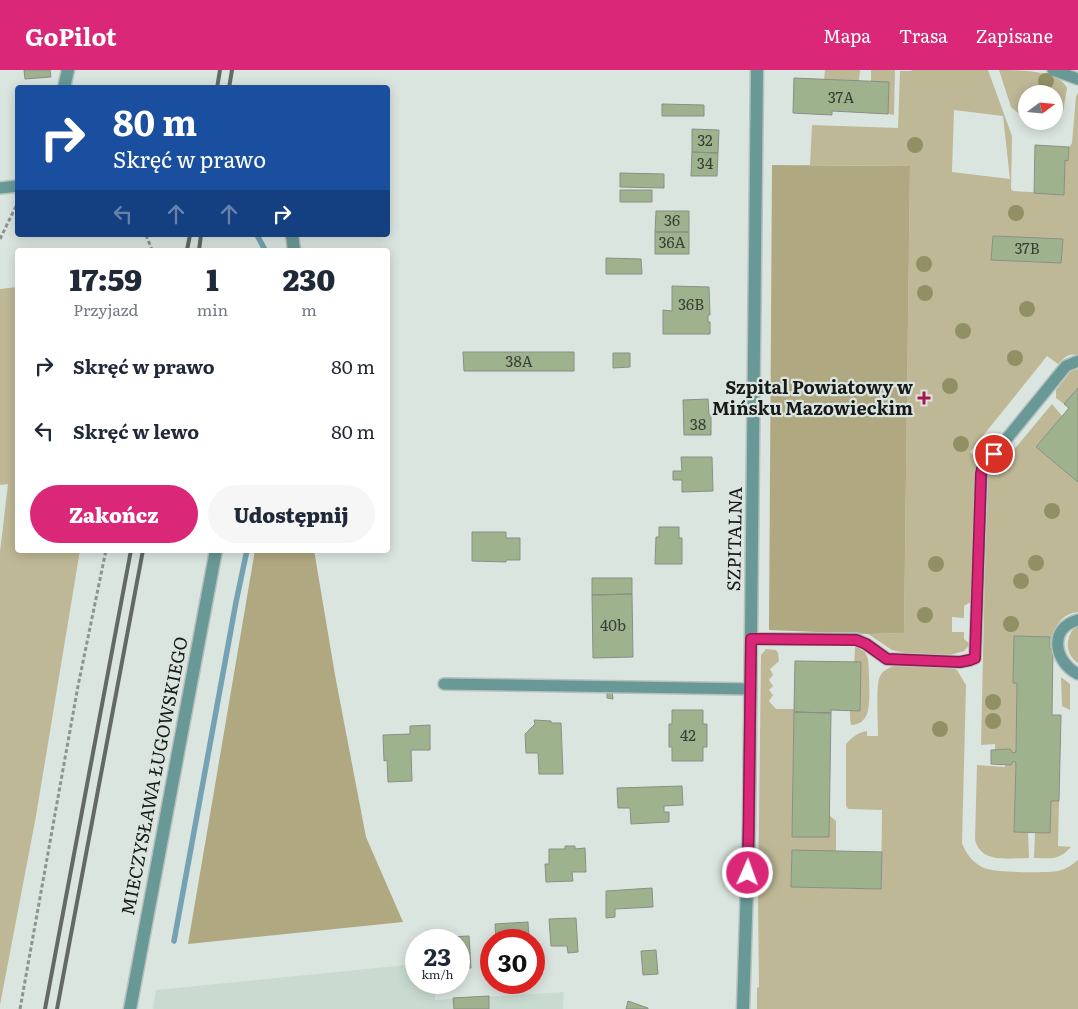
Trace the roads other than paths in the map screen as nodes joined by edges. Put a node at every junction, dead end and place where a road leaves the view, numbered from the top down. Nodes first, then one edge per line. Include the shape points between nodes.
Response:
1 (68, 70) edge
2 (757, 70) edge
3 (1053, 70) edge
4 (1078, 79) edge
5 (65, 85) edge
6 (15, 186) edge
7 (0, 188) edge
8 (1078, 361) edge
9 (215, 553) edge
10 (1078, 620) edge
11 (751, 639) junction
12 (1078, 674) edge
13 (444, 684) dead end
14 (750, 688) junction
15 (130, 1009) edge
16 (743, 1009) edge

1 - 5 street
2 - 11 street, SZPITALNA
3 - 4 lane
6 - 7 lane
8 - 11 lane via 1066,366 982,469 975,658 960,662 887,659 856,640
9 - 15 street, MIECZYSŁAWA ŁUGOWSKIEGO
10 - 12 lane via 1068,623 1058,638 1060,656 1070,670
11 - 14 street, SZPITALNA
13 - 14 lane
14 - 16 street, SZPITALNA via 750,823

